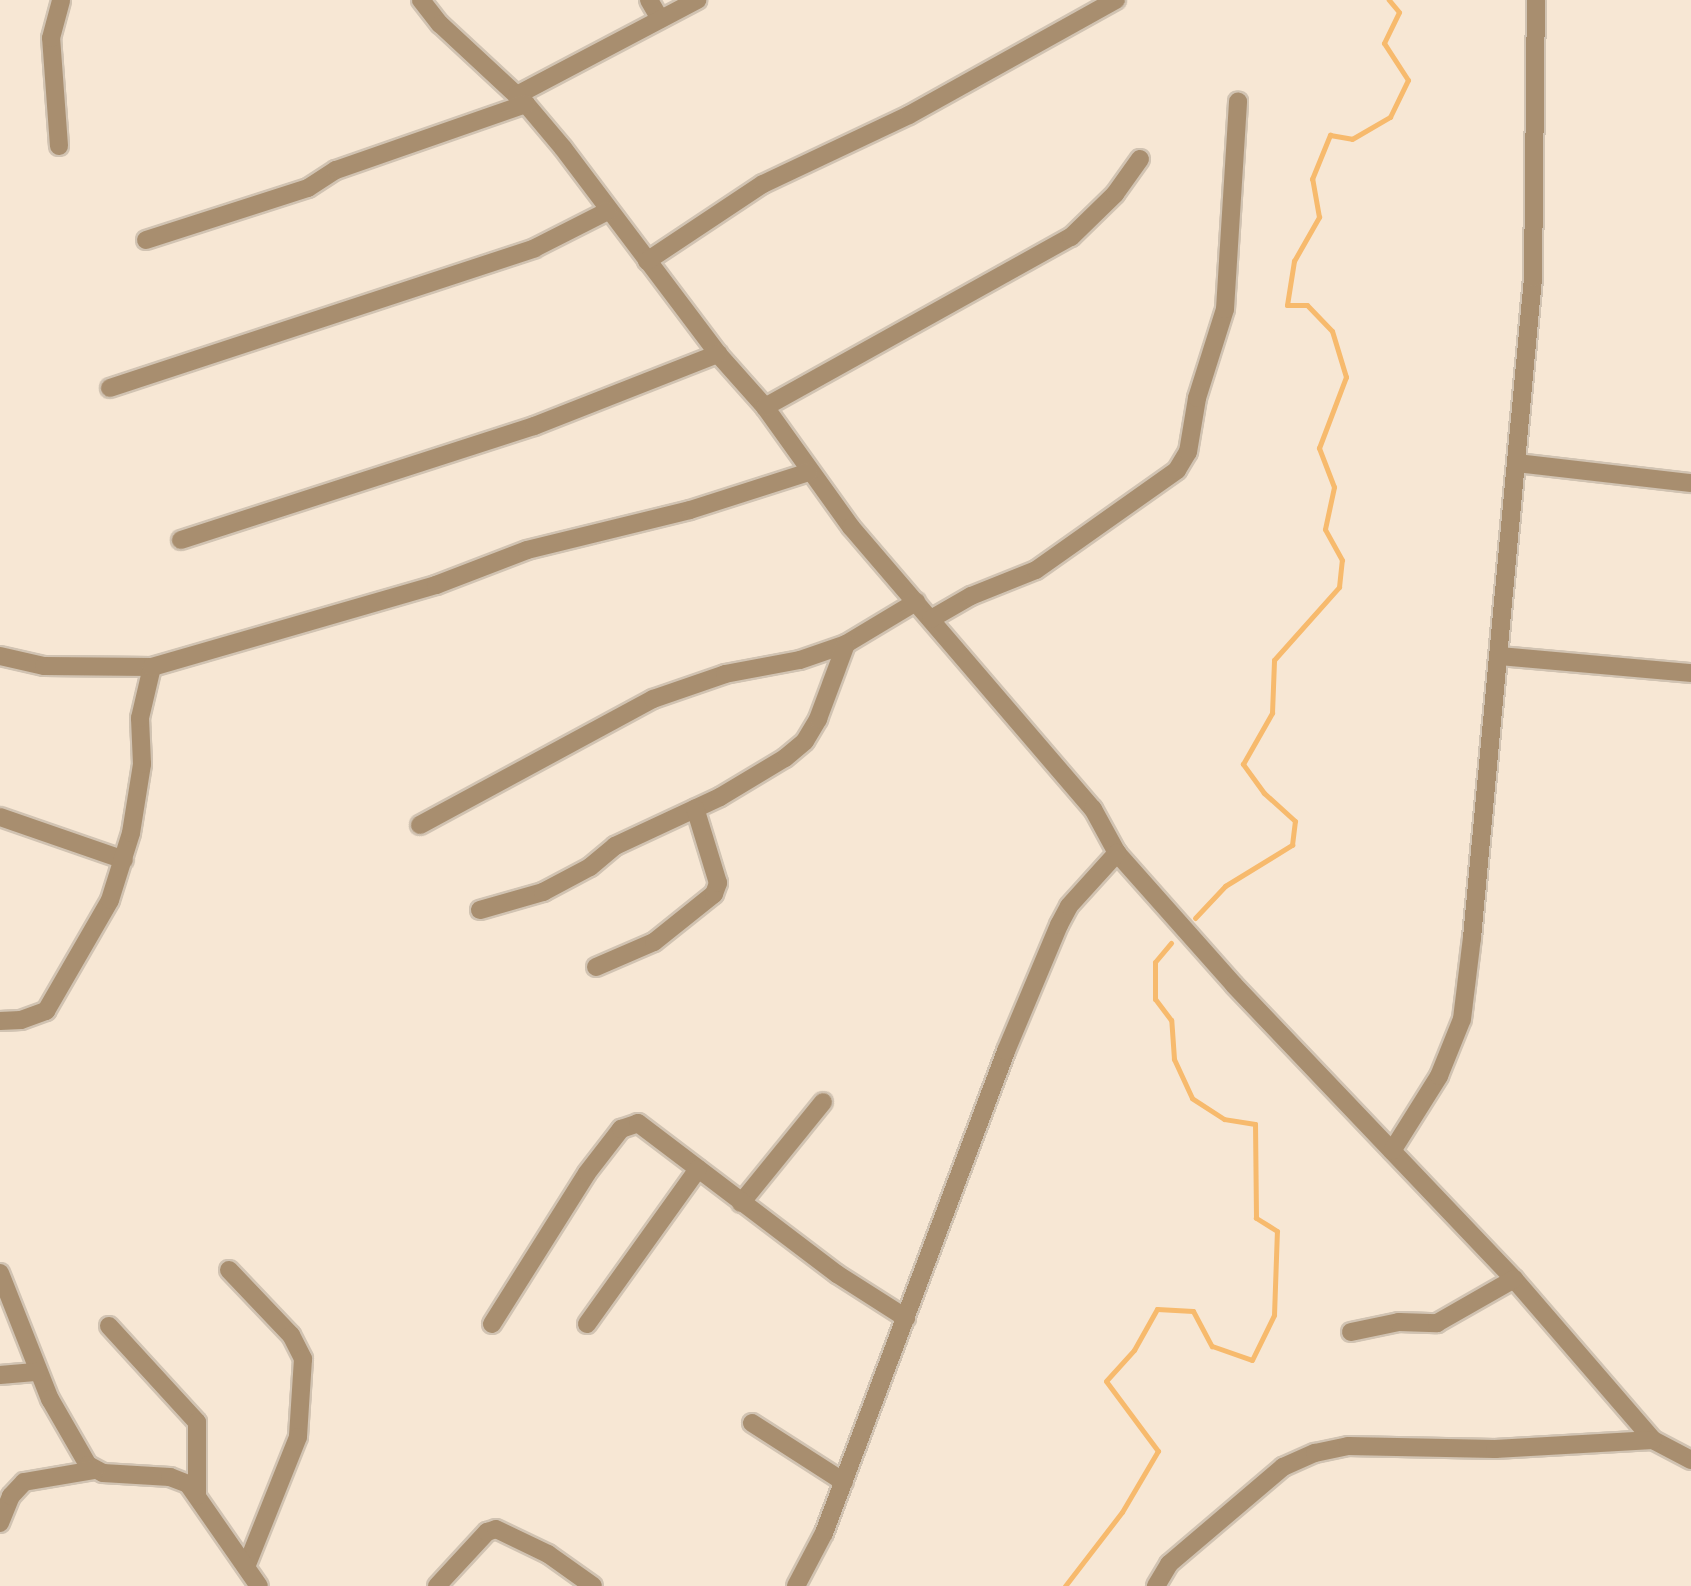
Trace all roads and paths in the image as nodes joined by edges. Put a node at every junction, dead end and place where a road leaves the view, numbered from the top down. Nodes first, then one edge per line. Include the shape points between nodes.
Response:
1 (61, 0) edge
2 (421, 0) edge
3 (649, 0) edge
4 (697, 0) edge
5 (1116, 0) edge
6 (1536, 0) edge
7 (660, 19) junction
8 (521, 100) junction
9 (1238, 101) dead end
10 (59, 146) dead end
11 (1140, 159) dead end
12 (608, 211) junction
13 (146, 240) dead end
14 (647, 261) junction
15 (718, 354) junction
16 (110, 388) dead end
17 (765, 407) junction
18 (1517, 463) junction
19 (809, 472) junction
20 (1691, 482) edge
21 (181, 540) dead end
22 (916, 602) junction
23 (931, 619) junction
24 (846, 644) junction
25 (0, 656) edge
26 (1500, 656) junction
27 (152, 667) junction
28 (1691, 673) edge
29 (695, 808) junction
30 (0, 817) edge
31 (419, 825) dead end
32 (1117, 853) junction
33 (124, 860) junction
34 (480, 910) dead end
35 (596, 967) dead end
36 (0, 1021) edge
37 (823, 1102) dead end
38 (1392, 1151) junction
39 (698, 1169) junction
40 (741, 1203) junction
41 (229, 1270) dead end
42 (0, 1273) edge
43 (1514, 1279) junction
44 (906, 1318) junction
45 (492, 1324) dead end
46 (587, 1324) dead end
47 (109, 1326) dead end
48 (1351, 1332) dead end
49 (38, 1372) junction
50 (0, 1375) edge
51 (752, 1423) dead end
52 (1653, 1440) junction
53 (1691, 1460) edge
54 (95, 1470) junction
55 (844, 1482) junction
56 (197, 1496) junction
57 (0, 1522) edge
58 (246, 1567) junction
59 (259, 1586) edge
60 (437, 1586) edge
61 (593, 1586) edge
62 (796, 1586) edge
63 (1156, 1586) edge

1 - 10 street via 51,38
2 - 8 street via 440,24
3 - 7 street
4 - 7 street
5 - 14 street via 909,115 763,184
6 - 18 street via 1534,278
7 - 8 street
8 - 12 street
8 - 13 street via 336,170 308,188
9 - 23 street via 1225,309 1197,398 1188,452 1177,470 1036,570 971,596
11 - 17 street via 1115,194 1071,237
12 - 14 street
12 - 16 street via 535,248
14 - 15 street
15 - 17 street
15 - 21 street via 534,426
17 - 19 street
18 - 20 street
18 - 26 street
19 - 22 street
19 - 27 street via 690,510 527,550 391,599 350,607
22 - 23 street
22 - 24 street
23 - 32 street via 1093,809
24 - 29 street via 805,741 785,758
24 - 31 street via 800,660 725,674 653,699
25 - 27 street via 44,666
26 - 28 street
26 - 38 street via 1462,1019 1439,1076
27 - 33 street via 140,718 142,764
29 - 34 street via 615,846 590,867 543,892
29 - 35 street via 718,883 714,894 654,942
30 - 33 street
32 - 38 street via 1234,985
32 - 44 street via 1069,906 1059,925
33 - 36 street via 110,900 46,1011
37 - 40 street
38 - 43 street
39 - 40 street
39 - 45 street via 645,1126 630,1124 621,1129 587,1173
39 - 46 street
40 - 44 street
41 - 58 street via 291,1335 303,1359 298,1437
42 - 49 street
43 - 48 street via 1437,1322 1399,1322
43 - 52 street
44 - 55 street
47 - 56 street via 197,1422
49 - 50 street
49 - 54 street via 79,1453
51 - 55 street
52 - 53 street
52 - 63 street via 1495,1450 1348,1446 1315,1453 1283,1467 1169,1564
54 - 56 street via 170,1477 188,1484
54 - 57 street via 24,1482 10,1496
55 - 62 street
56 - 58 street
58 - 59 street
60 - 61 street via 487,1532 496,1529 548,1554

